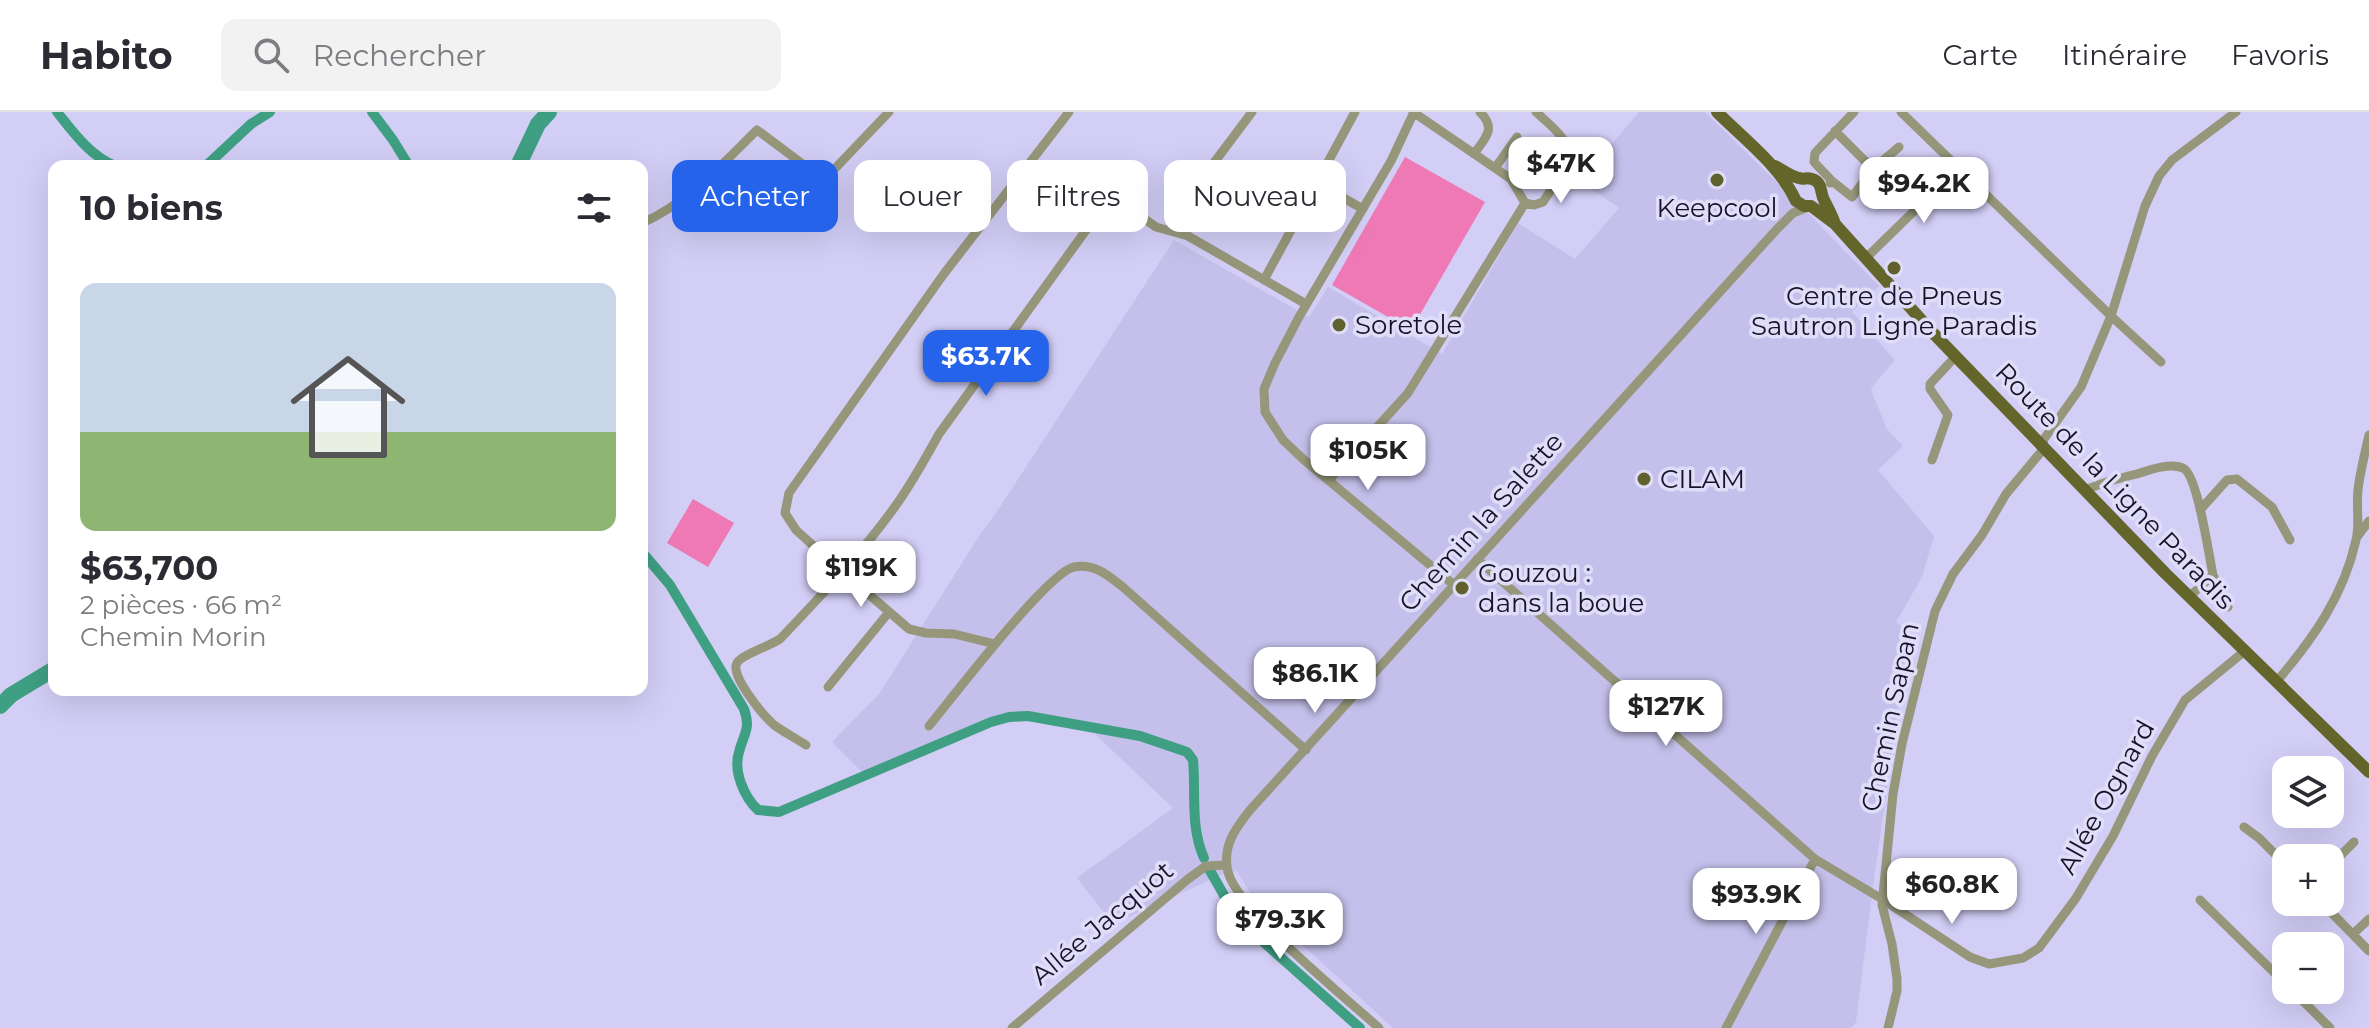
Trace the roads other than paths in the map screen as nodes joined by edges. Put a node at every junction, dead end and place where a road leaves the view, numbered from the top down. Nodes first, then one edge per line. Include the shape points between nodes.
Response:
1 (889, 112) edge
2 (1069, 112) edge
3 (1252, 112) edge
4 (1355, 112) edge
5 (1414, 112) edge
6 (1480, 112) edge
7 (1536, 112) edge
8 (1717, 112) edge
9 (1854, 112) edge
10 (1901, 112) edge
11 (2236, 112) edge
12 (1835, 131) junction
13 (1517, 137) dead end
14 (1899, 147) dead end
15 (1474, 154) junction
16 (1216, 160) edge
17 (1329, 160) edge
18 (1770, 164) junction
19 (1495, 168) junction
20 (1958, 168) junction
21 (1873, 169) junction
22 (1801, 179) junction
23 (1832, 181) junction
24 (1821, 193) junction
25 (1793, 194) junction
26 (1346, 199) edge
27 (1525, 203) junction
28 (1809, 207) junction
29 (1363, 209) junction
30 (648, 220) edge
31 (1835, 224) junction
32 (1164, 229) edge
33 (1777, 229) junction
34 (1177, 232) edge
35 (1290, 232) edge
36 (1866, 258) junction
37 (1264, 280) junction
38 (1306, 304) junction
39 (2111, 316) junction
40 (1956, 356) junction
41 (2161, 362) dead end
42 (2369, 435) edge
43 (2042, 445) junction
44 (1932, 460) dead end
45 (1329, 480) junction
46 (2086, 490) junction
47 (2200, 510) junction
48 (2369, 521) edge
49 (2357, 537) junction
50 (2290, 540) dead end
51 (1477, 559) junction
52 (844, 571) junction
53 (2213, 575) junction
54 (1454, 585) junction
55 (2190, 596) junction
56 (2228, 607) dead end
57 (889, 612) junction
58 (995, 644) junction
59 (2246, 650) junction
60 (2277, 681) junction
61 (828, 687) dead end
62 (929, 726) dead end
63 (806, 745) dead end
64 (1306, 750) junction
65 (2369, 772) edge
66 (2244, 827) dead end
67 (2354, 842) dead end
68 (2272, 851) edge
69 (2344, 852) edge
70 (1815, 859) junction
71 (1227, 865) junction
72 (1882, 899) junction
73 (2200, 900) dead end
74 (2335, 916) edge
75 (2369, 919) edge
76 (2353, 934) junction
77 (2369, 951) edge
78 (2272, 970) edge
79 (2306, 1004) edge
80 (1012, 1028) edge
81 (1379, 1028) edge
82 (1726, 1028) edge
83 (1888, 1028) edge
84 (2329, 1028) edge

1 - 30 street via 824,180 757,130 704,181
2 - 52 street via 943,275 789,493 785,511 790,522
3 - 16 street
4 - 17 street
5 - 15 street
5 - 29 street
6 - 15 street via 1489,128
7 - 27 street via 1567,144 1570,161 1543,202
8 - 18 main road
9 - 12 street
10 - 20 street
11 - 39 street, Chemin Sapan via 2159,176
12 - 21 street
12 - 23 street via 1815,153 1814,162
13 - 19 street
14 - 21 street
15 - 19 street
18 - 22 main road
18 - 25 main road
19 - 27 street via 1511,179
20 - 36 street
20 - 39 street
21 - 23 street via 1852,197
22 - 24 main road via 1816,180
22 - 25 main road
23 - 24 street
24 - 28 main road via 1819,202
24 - 31 main road, Route de la Ligne Paradis
25 - 28 main road via 1798,204
25 - 33 street, Chemin la Salette
26 - 29 street
27 - 45 street via 1408,393
28 - 31 main road, Route de la Ligne Paradis
28 - 33 street, Chemin la Salette via 1793,213
29 - 38 street
31 - 36 main road, Route de la Ligne Paradis
32 - 52 street via 1114,198 1107,201 939,434 894,508
33 - 51 street, Chemin la Salette
34 - 37 street
35 - 37 street
36 - 40 main road, Route de la Ligne Paradis
37 - 38 street
38 - 45 street via 1264,389 1265,412 1285,442
39 - 41 street
39 - 43 street, Chemin Sapan via 2081,387
40 - 43 main road, Route de la Ligne Paradis
40 - 44 street via 1930,384 1948,415
42 - 49 street via 2358,489
43 - 46 main road, Route de la Ligne Paradis
43 - 72 street, Chemin Sapan via 1953,574 1935,611 1902,744
45 - 54 street
46 - 47 street via 2174,467 2191,476
46 - 55 main road, Route de la Ligne Paradis
47 - 50 street via 2227,480 2237,479 2272,507
47 - 53 street
48 - 49 street
49 - 60 street via 2335,603
51 - 54 street, Chemin la Salette
51 - 70 street, Allée Ognard
52 - 57 street
52 - 63 street via 780,639 739,659 735,668 762,713
53 - 55 street
53 - 56 street
54 - 64 street, Chemin la Salette
55 - 59 main road, Route de la Ligne Paradis
57 - 58 street via 913,631
57 - 61 street
58 - 62 street
58 - 64 street via 1052,580 1066,570 1093,567 1124,588
59 - 60 main road, Route de la Ligne Paradis
59 - 72 street, Allée Ognard via 2185,700 2076,898 2031,954 1997,964 1980,962
60 - 65 main road, Route de la Ligne Paradis
64 - 71 street, Chemin la Salette via 1237,827 1228,843
66 - 68 street
67 - 69 street
70 - 72 street, Allée Ognard
70 - 82 street
71 - 80 street, Allée Jacquot via 1206,866 1188,879
71 - 81 street via 1233,884 1262,921
72 - 83 street, Chemin Sapan via 1897,979
73 - 78 street
74 - 76 street
75 - 76 street
76 - 77 street
79 - 84 street

